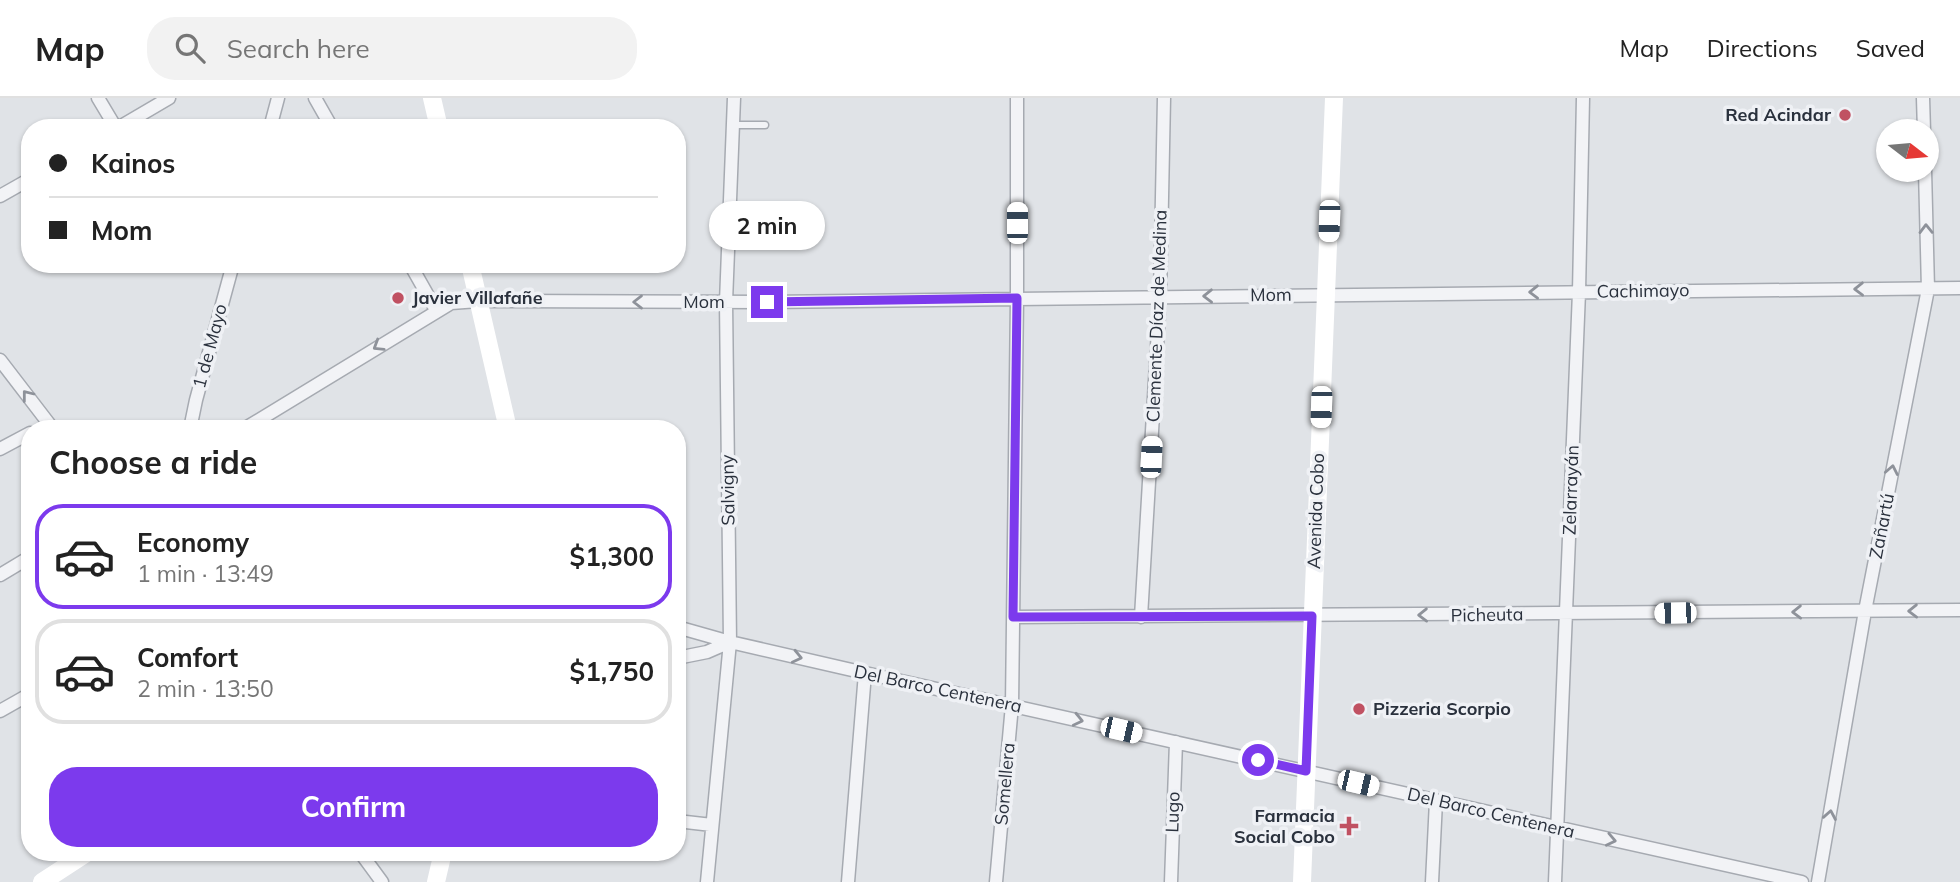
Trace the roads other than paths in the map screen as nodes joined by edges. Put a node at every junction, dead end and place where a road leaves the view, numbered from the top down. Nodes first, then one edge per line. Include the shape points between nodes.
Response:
1 (98, 98) edge
2 (169, 98) edge
3 (278, 98) edge
4 (315, 98) edge
5 (432, 98) edge
6 (734, 98) edge
7 (1017, 98) edge
8 (1164, 98) edge
9 (1334, 98) edge
10 (1583, 98) edge
11 (1923, 98) edge
12 (111, 119) edge
13 (133, 119) edge
14 (272, 119) edge
15 (327, 119) edge
16 (437, 119) edge
17 (1924, 119) edge
18 (733, 125) junction
19 (765, 125) dead end
20 (1925, 182) edge
21 (21, 184) edge
22 (0, 196) edge
23 (231, 273) edge
24 (415, 273) edge
25 (472, 273) edge
26 (1960, 288) edge
27 (1928, 289) junction
28 (1579, 292) junction
29 (1325, 295) junction
30 (1160, 296) junction
31 (1017, 298) junction
32 (478, 301) junction
33 (726, 302) junction
34 (436, 310) junction
35 (0, 360) edge
36 (41, 420) edge
37 (192, 420) edge
38 (259, 420) edge
39 (506, 420) edge
40 (21, 438) edge
41 (0, 449) edge
42 (21, 562) edge
43 (0, 575) edge
44 (1960, 610) edge
45 (1865, 611) junction
46 (1566, 614) junction
47 (1312, 616) junction
48 (1013, 617) junction
49 (1141, 617) junction
50 (686, 630) edge
51 (730, 642) junction
52 (686, 656) edge
53 (865, 673) junction
54 (21, 699) edge
55 (1012, 705) junction
56 (0, 711) edge
57 (1176, 742) junction
58 (1306, 771) junction
59 (1436, 801) junction
60 (686, 822) edge
61 (712, 825) junction
62 (1558, 828) junction
63 (74, 861) edge
64 (367, 861) edge
65 (441, 861) edge
66 (42, 882) edge
67 (382, 882) edge
68 (436, 882) edge
69 (707, 882) edge
70 (848, 882) edge
71 (996, 882) edge
72 (1171, 882) edge
73 (1301, 882) edge
74 (1432, 882) edge
75 (1555, 882) edge
76 (1802, 882) edge
77 (1818, 882) edge

1 - 12 street
2 - 13 street
3 - 14 street
4 - 15 street
5 - 16 main road
6 - 18 street, Salvigny
7 - 31 street, Somellera
8 - 30 street, Clemente Díaz de Medina
9 - 29 main road, Avenida Cobo
10 - 28 street, Zelarrayán
11 - 17 street
18 - 19 lane
18 - 33 street, Salvigny
27 -> 20 street, Zañartú
21 - 22 street
23 - 37 street, 1 de Mayo
24 - 34 street
25 - 32 main road
26 - 27 street, Cachimayo
27 -> 28 street, Cachimayo
45 -> 27 street, Zañartú
28 -> 29 street, Cachimayo
28 - 46 street, Zelarrayán
29 -> 30 street, Mom
29 - 47 main road, Avenida Cobo
30 - 31 street, Mom
30 - 49 street, Clemente Díaz de Medina
31 - 33 street, Mom
31 - 48 street, Somellera
33 -> 32 street, Mom
32 - 34 street, Mom via 451,303
32 - 39 main road
33 - 51 street, Salvigny
34 -> 38 street, Mom
36 -> 35 street
40 - 41 street
42 - 43 street
44 -> 45 street, Picheuta
45 -> 46 street, Picheuta
77 -> 45 street, Zañartú
46 -> 47 street, Picheuta
46 - 62 street, Zelarrayán
47 - 49 street, Picheuta
47 - 58 main road, Avenida Cobo
48 - 49 street, Picheuta
48 - 55 street, Somellera
50 - 51 street, Del Barco Centenera
51 - 52 street
51 -> 53 street, Del Barco Centenera
51 - 61 street, Salvigny
53 - 55 street, Del Barco Centenera
53 - 70 street
54 - 56 street
55 -> 57 street, Del Barco Centenera
55 - 71 street, Somellera
57 - 58 street, Del Barco Centenera
57 - 72 street, Lugo
58 - 59 street, Del Barco Centenera
58 - 73 main road, Avenida Cobo
59 - 62 street, Del Barco Centenera
59 - 74 street
60 - 61 street
61 - 69 street, Salvigny
62 - 75 street, Zelarrayán
62 -> 76 street, Del Barco Centenera
63 - 66 main road
64 - 67 street
65 - 68 main road

